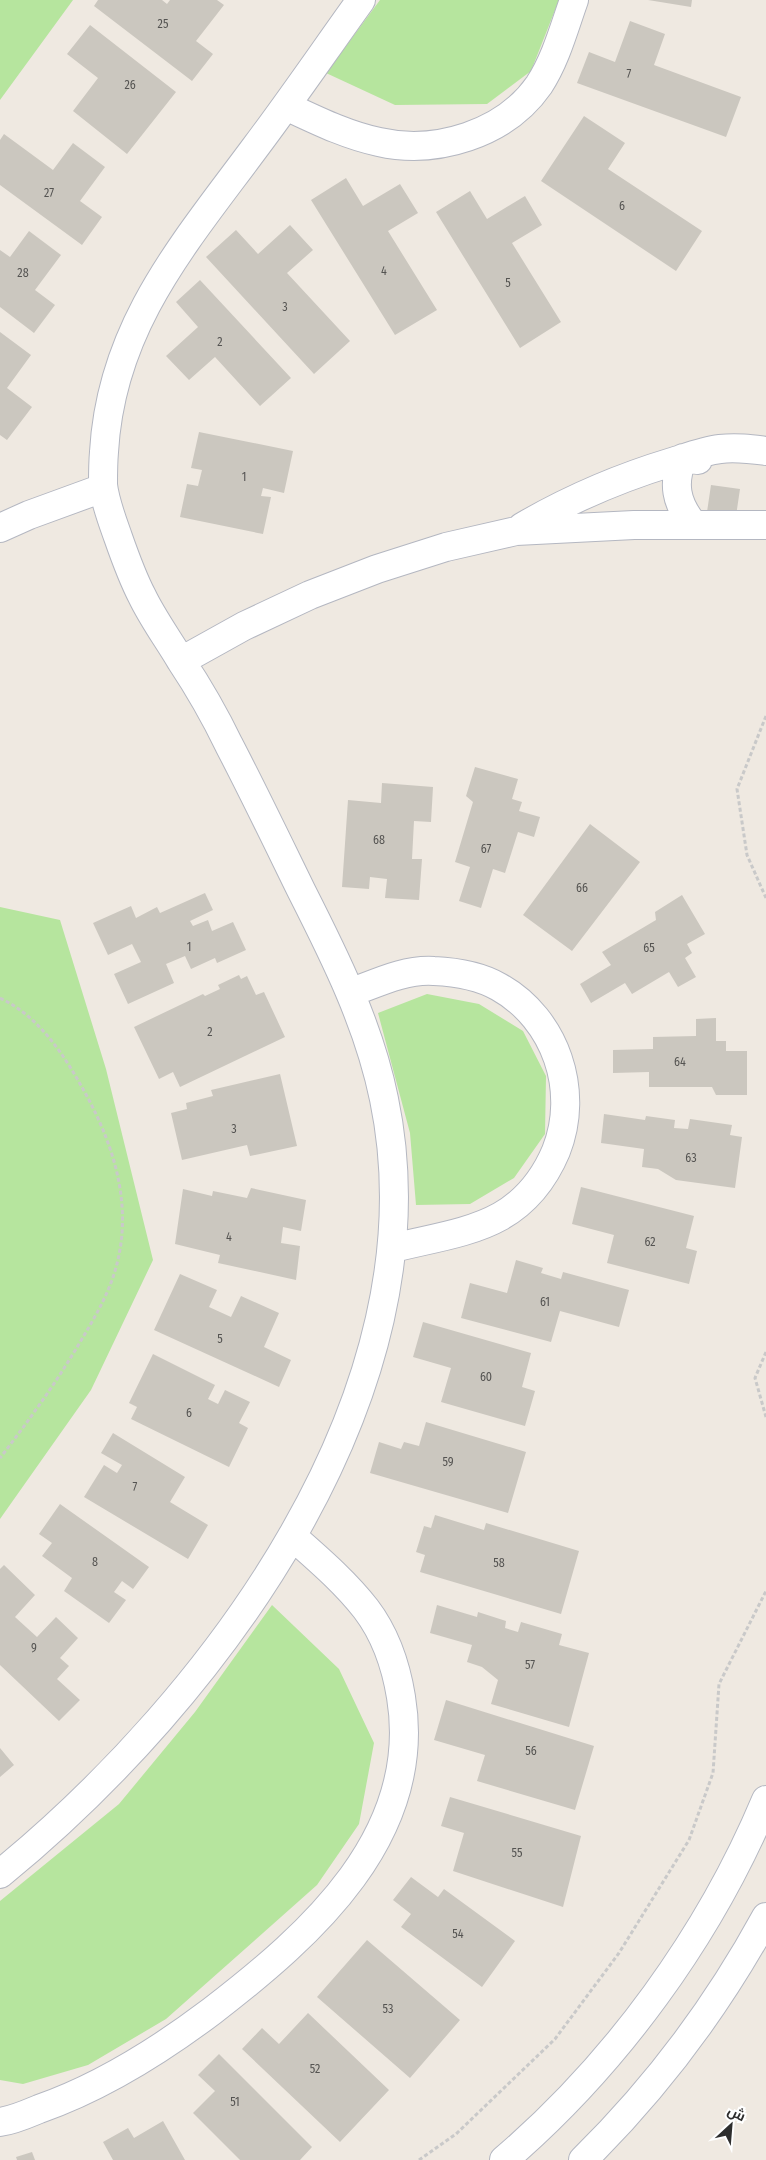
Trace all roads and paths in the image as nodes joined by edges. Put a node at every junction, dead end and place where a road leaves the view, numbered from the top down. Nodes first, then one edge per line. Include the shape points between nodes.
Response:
1 (361, 0) edge
2 (574, 0) edge
3 (286, 106) junction
4 (766, 451) edge
5 (683, 458) junction
6 (766, 459) edge
7 (103, 488) junction
8 (693, 524) junction
9 (766, 525) edge
10 (0, 528) edge
11 (516, 531) junction
12 (182, 661) junction
13 (766, 716) edge
14 (766, 898) edge
15 (350, 993) junction
16 (0, 998) edge
17 (393, 1248) junction
18 (766, 1352) edge
19 (766, 1417) edge
20 (0, 1458) edge
21 (292, 1536) junction
22 (766, 1591) edge
23 (766, 1800) edge
24 (0, 1874) edge
25 (766, 1917) edge
26 (0, 2122) edge
27 (418, 2160) edge
28 (504, 2160) edge
29 (583, 2160) edge

1 - 3 street
2 - 3 street via 551,63 538,85 521,105 478,133 429,144 380,142 335,128
3 - 7 street via 171,261 132,331 109,408
4 - 5 street via 719,449
5 - 6 street via 732,464
5 - 8 street via 677,471 676,485 681,506
5 - 11 street via 597,488
7 - 10 street via 29,514
7 - 12 street via 126,561 160,629
8 - 9 street
8 - 11 street
11 - 12 street via 437,550 310,595 244,626
12 - 15 street via 230,746
13 - 14 path via 737,788 747,855
15 - 17 street via 375,1063 387,1118 394,1173
15 - 17 street via 398,975 432,970 466,975 499,987 527,1008 548,1035 562,1067 567,1101 562,1136 550,1167 529,1195 501,1216 470,1229
16 - 20 path via 26,1014 45,1032 86,1094 109,1141 122,1193 123,1220 120,1247 105,1298 48,1392
17 - 21 street via 376,1334 361,1384 332,1458
18 - 19 path via 755,1378
21 - 24 street via 231,1629 163,1716 87,1796
21 - 26 street via 343,1582 367,1611 386,1644 398,1679 404,1716 404,1753 397,1790 385,1825 366,1858 308,1927 269,1965 214,2010 145,2058 100,2083 54,2104
22 - 27 path via 720,1684 713,1773 689,1840 619,1953 555,2039 456,2134
23 - 28 street via 718,1896 671,1971 629,2029 576,2090
25 - 29 street via 713,2006 670,2064

